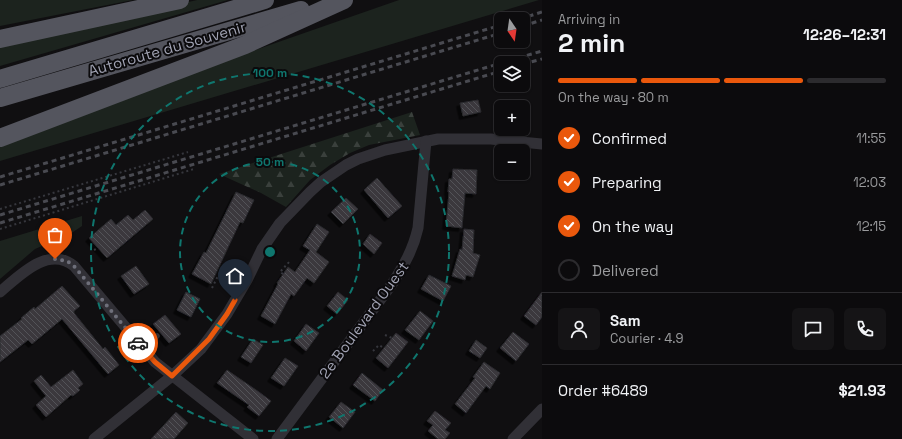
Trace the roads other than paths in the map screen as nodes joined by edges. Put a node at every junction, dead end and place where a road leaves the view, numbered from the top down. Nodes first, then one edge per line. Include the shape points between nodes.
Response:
1 (180, 0) edge
2 (265, 0) edge
3 (333, 0) edge
4 (344, 0) edge
5 (0, 39) edge
6 (0, 79) edge
7 (0, 98) edge
8 (0, 138) edge
9 (426, 141) junction
10 (542, 144) edge
11 (0, 292) edge
12 (157, 336) dead end
13 (142, 348) junction
14 (172, 376) junction
15 (542, 409) edge
16 (94, 439) edge
17 (254, 439) edge
18 (277, 439) edge
19 (513, 439) edge

1 - 5 highway
2 - 6 highway, Autoroute du Souvenir
3 - 7 highway, Autoroute du Souvenir
4 - 8 highway via 245,45
9 - 10 street via 469,138
9 - 14 street via 358,159 332,174 310,192 270,236 217,329 201,349
9 - 18 street, 2e Boulevard Ouest via 418,228 407,262
11 - 13 street via 34,266 48,259 67,261 74,266
12 - 13 lane
13 - 14 street
14 - 16 street
14 - 17 street
15 - 19 street

